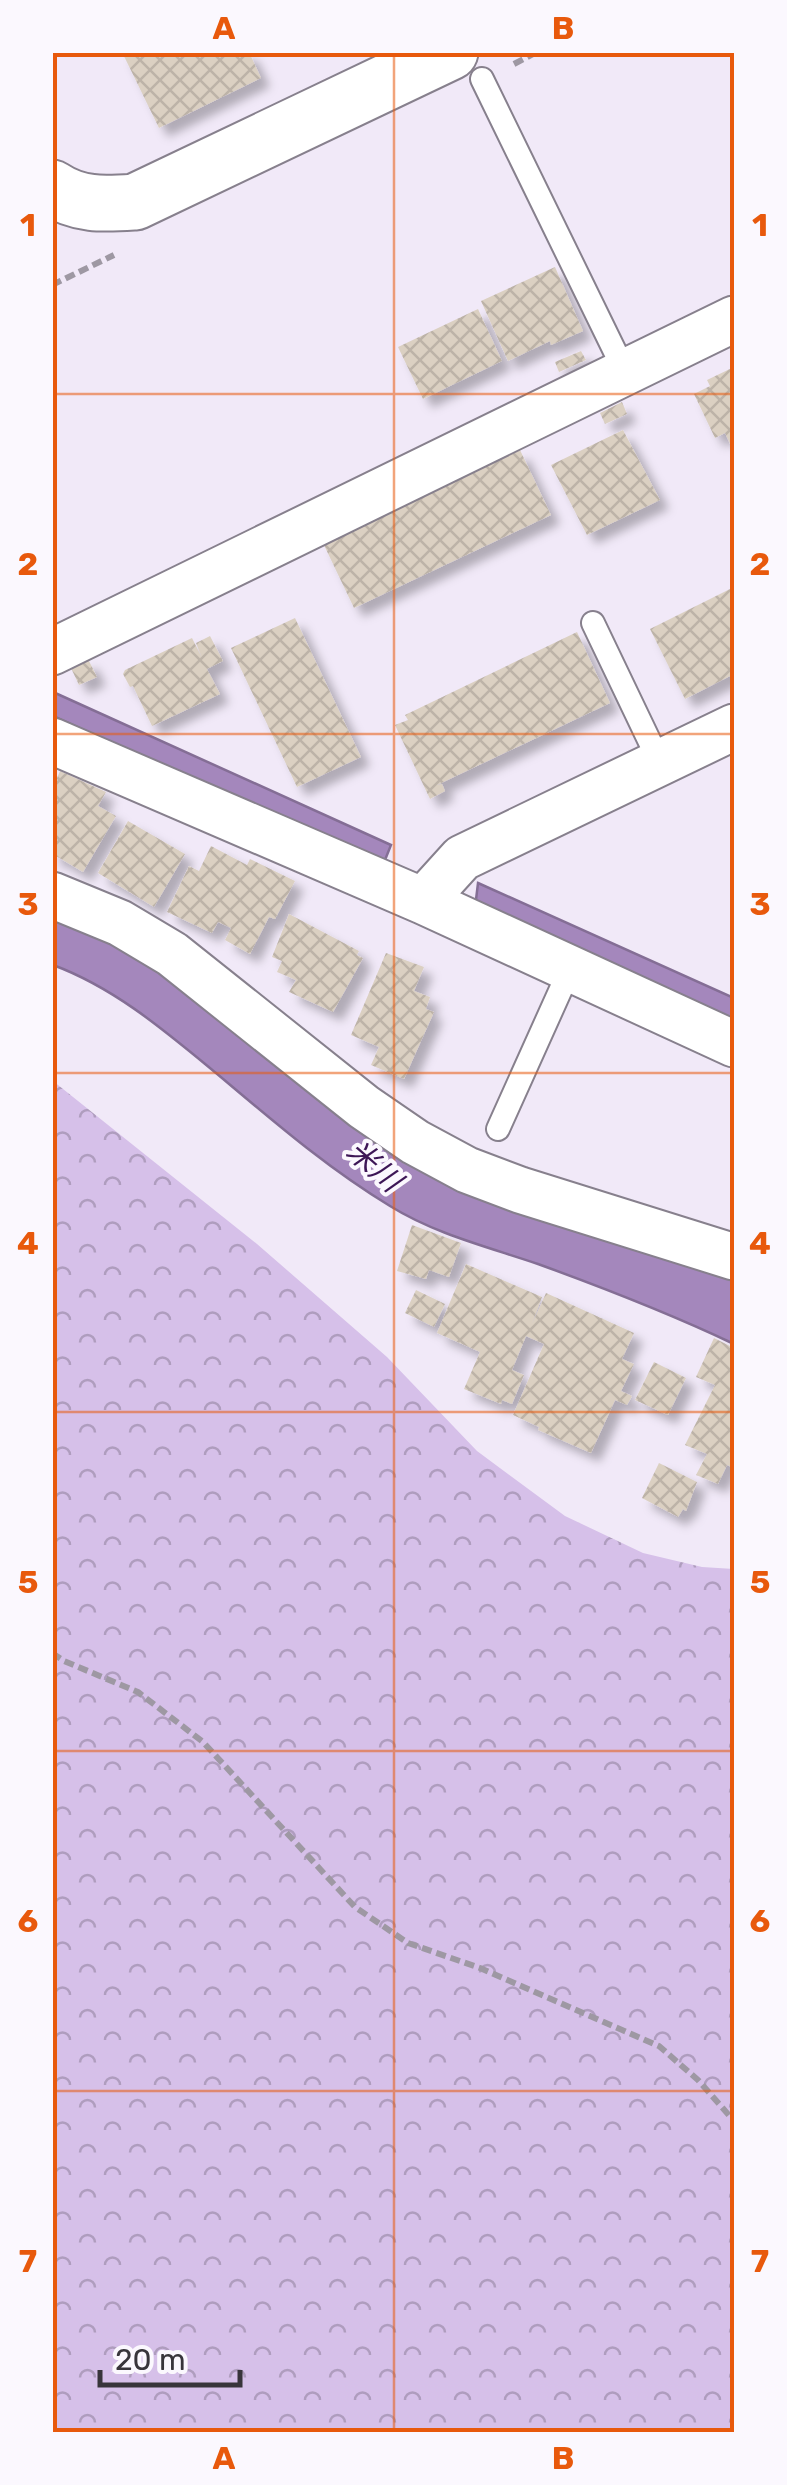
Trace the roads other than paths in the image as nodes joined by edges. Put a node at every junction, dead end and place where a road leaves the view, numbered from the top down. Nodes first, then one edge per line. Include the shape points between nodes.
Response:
1 (466, 66) edge
2 (59, 206) edge
3 (734, 319) edge
4 (625, 372) junction
5 (593, 622) dead end
6 (52, 652) edge
7 (734, 728) edge
8 (52, 741) edge
9 (660, 763) junction
10 (52, 896) edge
11 (423, 901) junction
12 (570, 969) junction
13 (734, 1044) edge
14 (498, 1129) dead end
15 (734, 1257) edge

1 - 2 street via 135,202
1 - 4 lane
3 - 4 street
4 - 6 street
5 - 9 lane
7 - 9 street
8 - 11 street
9 - 11 street via 462,858
10 - 15 street via 120,923 172,954 364,1107 468,1170
11 - 12 street
12 - 13 street
12 - 14 lane

